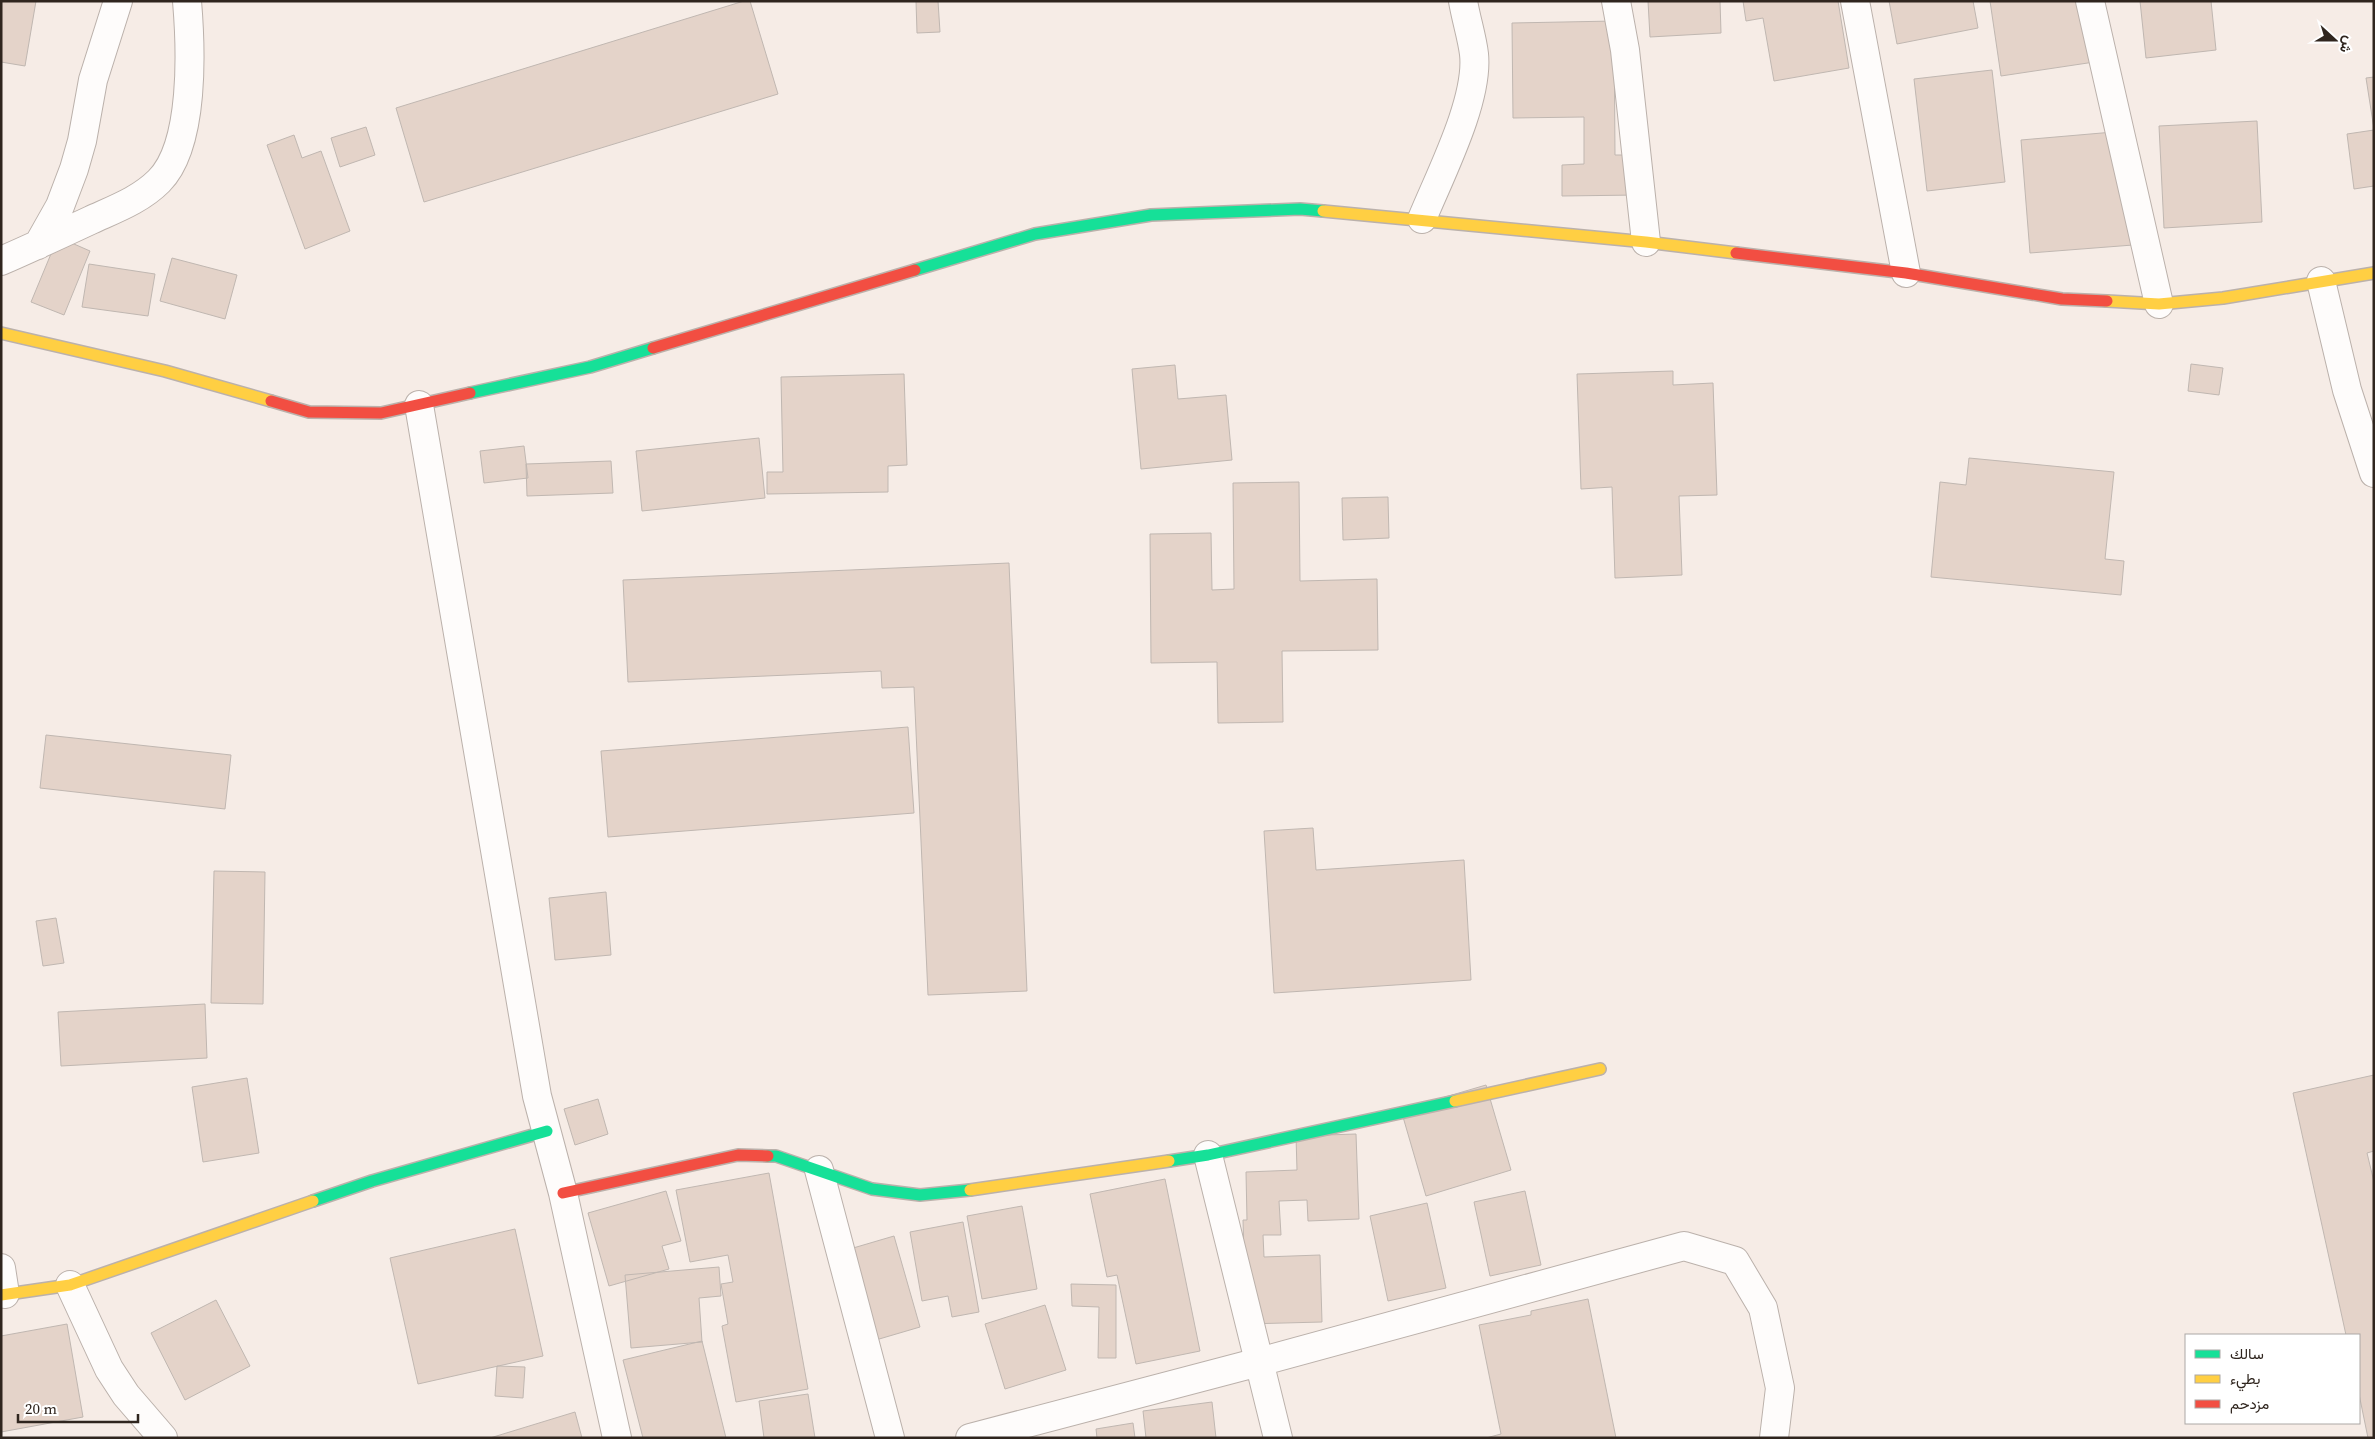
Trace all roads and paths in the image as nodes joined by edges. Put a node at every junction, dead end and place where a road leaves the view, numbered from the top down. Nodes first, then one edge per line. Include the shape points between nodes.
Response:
1 (118, 1) edge
2 (188, 1) edge
3 (1462, 1) edge
4 (1616, 1) edge
5 (1855, 1) edge
6 (2090, 1) edge
7 (1422, 219) junction
8 (1646, 242) junction
9 (38, 245) junction
10 (1, 261) edge
11 (1906, 273) junction
12 (2374, 273) edge
13 (2321, 281) junction
14 (2159, 304) junction
15 (1, 333) edge
16 (419, 405) junction
17 (2374, 473) edge
18 (1600, 1069) dead end
19 (547, 1131) junction
20 (1208, 1155) junction
21 (819, 1170) junction
22 (564, 1193) junction
23 (3, 1285) edge
24 (70, 1285) junction
25 (1259, 1362) junction
26 (163, 1438) edge
27 (617, 1438) edge
28 (890, 1438) edge
29 (970, 1438) edge
30 (1278, 1438) edge
31 (1774, 1438) edge

1 - 9 street via 93,80 74,169 60,206
2 - 9 street via 187,103 178,150 161,180 138,198
3 - 7 street via 1474,55 1473,83 1466,110
4 - 8 street via 1625,50
5 - 11 street
6 - 14 street
7 - 8 street
7 - 16 street via 1300,209 1151,215 1035,234 590,367
8 - 11 street
9 - 10 street
11 - 14 street via 2062,299
12 - 13 street
13 - 14 street via 2223,298
13 - 17 street via 2347,390
15 - 16 street via 165,371 310,412 381,413
16 - 19 street via 537,1096
18 - 20 street
19 - 22 street
19 - 24 street via 372,1181
20 - 21 street via 997,1188 920,1195 872,1189
20 - 25 street
21 - 22 street via 776,1156 738,1155
21 - 28 street
22 - 27 street
23 - 24 street
24 - 26 street via 109,1369 126,1395
25 - 29 street
25 - 30 street
25 - 31 street via 1684,1246 1735,1261 1763,1308 1780,1388

